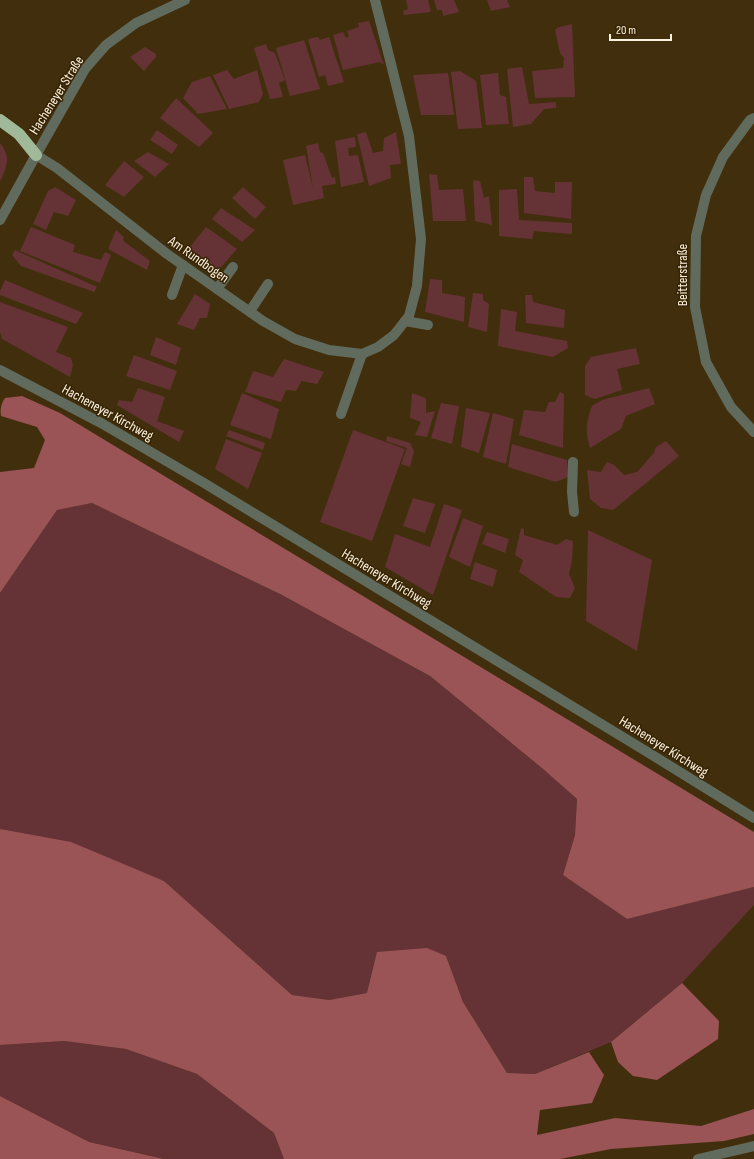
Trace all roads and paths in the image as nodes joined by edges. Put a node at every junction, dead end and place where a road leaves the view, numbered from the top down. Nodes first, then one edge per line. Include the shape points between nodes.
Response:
1 (185, 0) edge
2 (375, 0) edge
3 (754, 118) edge
4 (0, 120) edge
5 (36, 155) junction
6 (0, 220) edge
7 (183, 265) junction
8 (233, 267) dead end
9 (268, 284) dead end
10 (217, 289) junction
11 (172, 295) dead end
12 (250, 311) junction
13 (405, 321) junction
14 (428, 325) dead end
15 (362, 354) junction
16 (0, 371) edge
17 (341, 414) dead end
18 (754, 432) edge
19 (573, 462) dead end
20 (574, 512) dead end
21 (754, 818) edge
22 (754, 1146) edge
23 (698, 1159) edge

1 - 5 street, Hacheneyer Straße via 136,23 106,45 85,69
2 - 13 street via 409,136 421,239 417,286 409,316
3 - 18 street, Beitterstraße via 723,157 706,195 696,236 695,307 706,362 731,407
4 - 5 highway via 19,134
5 - 6 street, Hacheneyer Straße
5 - 7 street, Am Rundbogen via 57,168
7 - 10 street, Am Rundbogen
7 - 11 street
8 - 10 street
9 - 12 street
10 - 12 street, Am Rundbogen
12 - 15 street, Am Rundbogen via 295,339 329,350
13 - 14 street
13 - 15 street via 394,335 378,347
15 - 17 street
16 - 21 street, Hacheneyer Kirchweg via 101,423 204,483
19 - 20 street
22 - 23 street

